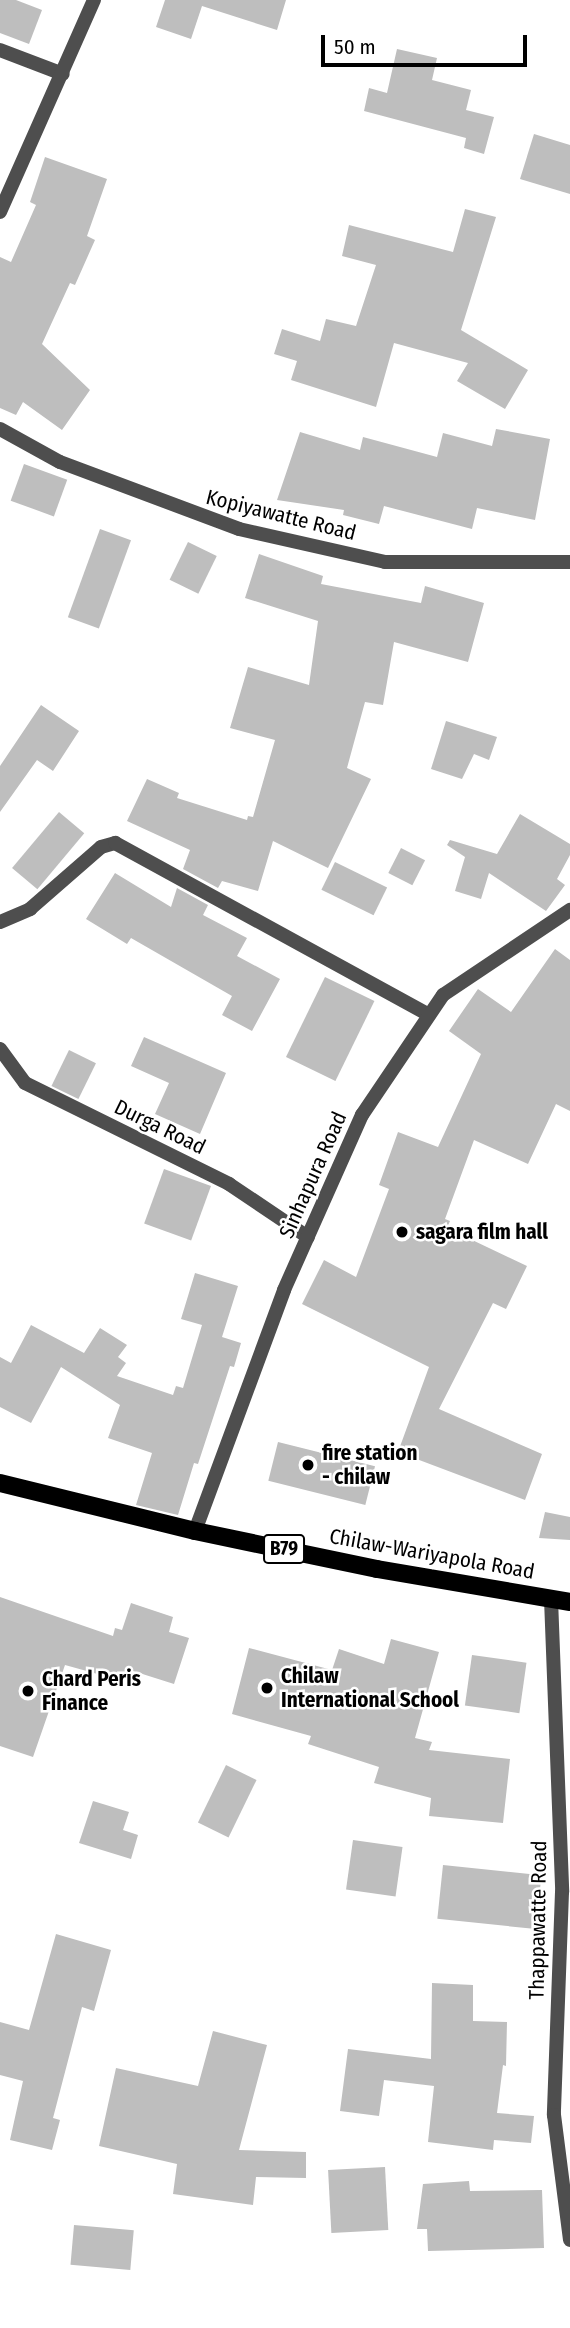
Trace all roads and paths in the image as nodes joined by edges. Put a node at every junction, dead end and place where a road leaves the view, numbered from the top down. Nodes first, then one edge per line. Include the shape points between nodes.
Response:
1 (94, 0) edge
2 (0, 50) edge
3 (63, 74) junction
4 (0, 212) edge
5 (0, 429) edge
6 (570, 562) edge
7 (570, 910) edge
8 (0, 922) edge
9 (429, 1015) junction
10 (0, 1049) edge
11 (308, 1237) junction
12 (0, 1483) edge
13 (195, 1531) junction
14 (551, 1598) junction
15 (570, 1602) edge
16 (570, 2240) edge

1 - 3 street
2 - 3 street
3 - 4 street
5 - 6 street, Kopiyawatte Road via 60,462 239,529 385,562
7 - 9 street, Sinhapura Road via 443,995
8 - 9 street via 30,909 101,847 115,844
9 - 11 street, Sinhapura Road via 362,1115
10 - 11 street, Durga Road via 25,1083 229,1184
11 - 13 street, Sinhapura Road
12 - 13 main road, Chilaw-Wariyapola Road / B79
13 - 14 main road, Chilaw-Wariyapola Road / B79 via 377,1569
14 - 15 main road, Chilaw-Wariyapola Road / B79
14 - 16 street, Thappawatte Road via 562,1892 554,2115

